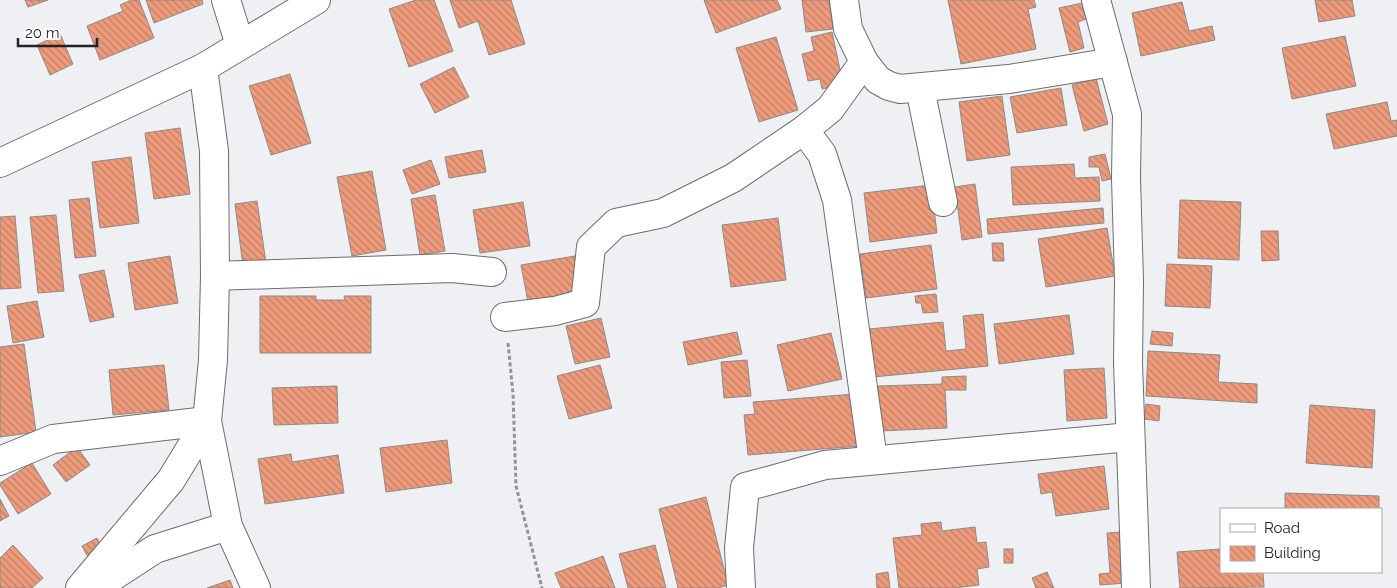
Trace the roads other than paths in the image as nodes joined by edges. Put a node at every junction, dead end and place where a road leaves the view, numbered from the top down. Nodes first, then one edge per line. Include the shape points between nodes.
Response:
1 (226, 0) edge
2 (316, 0) edge
3 (844, 0) edge
4 (1096, 0) edge
5 (240, 44) junction
6 (864, 62) junction
7 (1113, 62) junction
8 (203, 68) junction
9 (920, 88) junction
10 (804, 130) junction
11 (0, 163) edge
12 (943, 202) dead end
13 (492, 272) dead end
14 (215, 276) junction
15 (505, 317) road end
16 (207, 421) junction
17 (1130, 436) junction
18 (873, 460) junction
19 (0, 461) edge
20 (228, 526) junction
21 (80, 588) edge
22 (95, 588) edge
23 (256, 588) edge
24 (741, 588) edge
25 (1136, 588) edge

1 - 5 street
2 - 5 street
3 - 6 street via 848,29
4 - 7 street
5 - 8 street
6 - 9 street via 878,80 889,86
6 - 10 street via 830,109
7 - 9 street via 1009,79
7 - 17 street via 1127,114
8 - 11 street
8 - 14 street via 214,151
9 - 12 street
10 - 15 street via 733,178 663,214 616,223 591,247 585,303 555,311
10 - 18 street via 822,154 837,200
13 - 14 street via 452,268
14 - 16 street via 213,360
16 - 19 street via 53,439
16 - 20 street
16 - 21 street via 170,480
17 - 18 street
17 - 25 street
18 - 24 street via 825,465 745,487 739,548
20 - 22 street via 154,549
20 - 23 street

